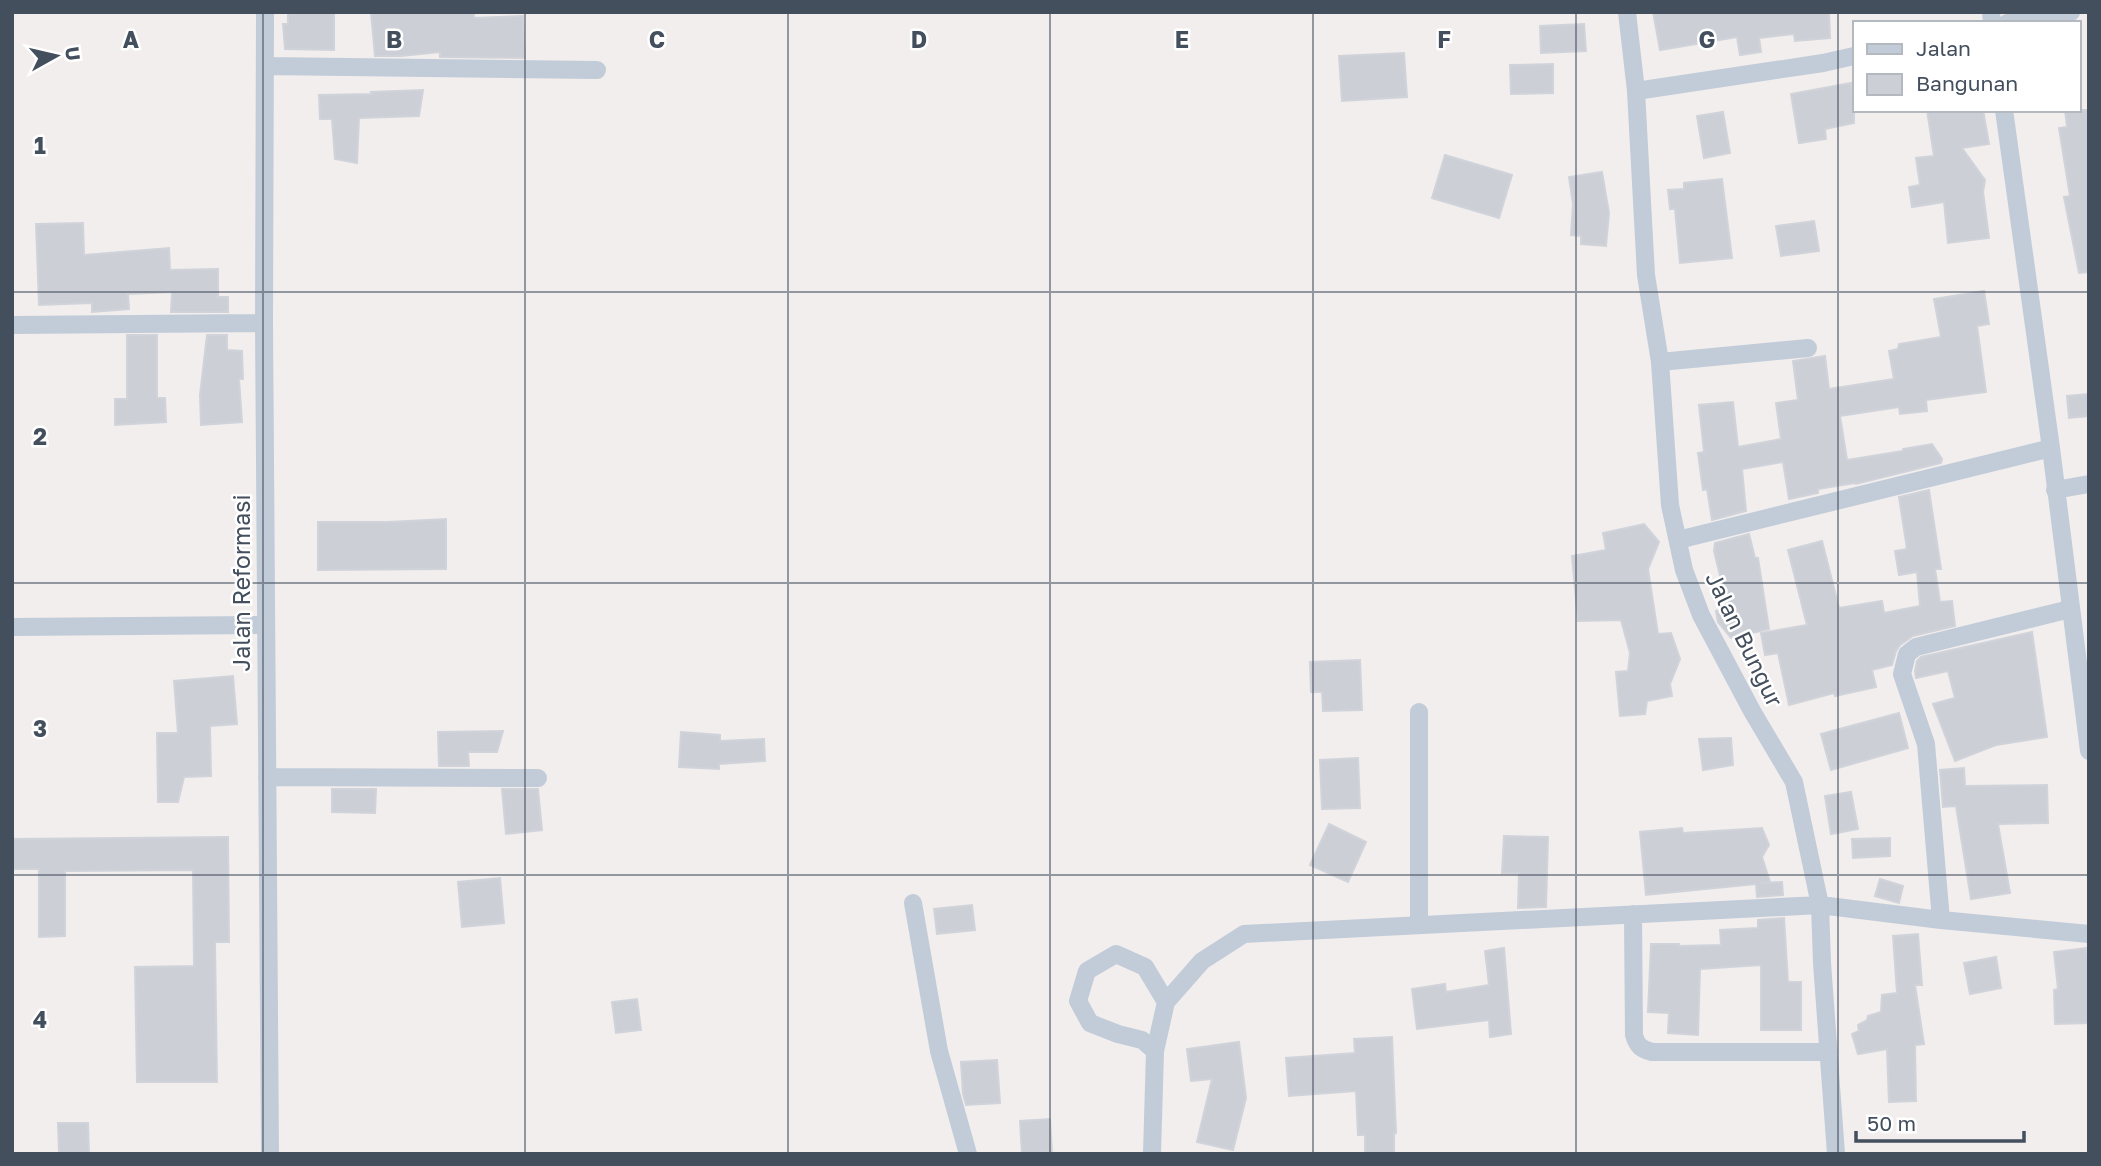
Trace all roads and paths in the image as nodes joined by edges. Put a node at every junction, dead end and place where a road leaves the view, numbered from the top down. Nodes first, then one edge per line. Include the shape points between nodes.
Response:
1 (265, 12) edge
2 (1612, 12) edge
3 (2071, 12) edge
4 (1628, 21) edge
5 (2019, 21) edge
6 (1853, 56) edge
7 (265, 66) junction
8 (597, 69) dead end
9 (1636, 92) junction
10 (2004, 112) edge
11 (264, 323) junction
12 (12, 325) edge
13 (1808, 348) dead end
14 (1660, 362) junction
15 (2051, 448) junction
16 (2089, 484) edge
17 (2055, 490) junction
18 (1678, 540) junction
19 (2070, 610) junction
20 (266, 625) junction
21 (12, 627) edge
22 (2083, 655) edge
23 (1419, 712) dead end
24 (2089, 751) edge
25 (267, 777) junction
26 (538, 778) dead end
27 (913, 903) dead end
28 (1820, 905) junction
29 (1633, 914) junction
30 (1941, 920) junction
31 (1419, 925) junction
32 (2089, 934) edge
33 (1166, 1002) junction
34 (1156, 1051) junction
35 (1829, 1052) junction
36 (270, 1154) edge
37 (968, 1154) edge
38 (1152, 1154) edge
39 (1836, 1154) edge

1 - 7 street, Jalan Reformasi
2 - 4 street
3 - 5 street
4 - 9 street, Jalan Bungur
6 - 9 street
7 - 8 street
7 - 11 street, Jalan Reformasi
9 - 14 street, Jalan Bungur via 1646,275
10 - 15 street
11 - 12 street
11 - 20 street, Jalan Reformasi
13 - 14 street
14 - 18 street, Jalan Bungur via 1670,505
15 - 17 street
15 - 18 street
16 - 17 street
17 - 19 street
18 - 28 street, Jalan Bungur via 1701,615 1794,782
19 - 22 street
19 - 30 street via 1916,647 1907,654 1903,681 1926,744
20 - 21 street
20 - 25 street, Jalan Reformasi
22 - 24 street
23 - 31 street
25 - 26 street
25 - 36 street, Jalan Reformasi
27 - 37 street via 939,1051
28 - 29 street
28 - 30 street
28 - 35 street, Jalan Bungur
29 - 31 street
29 - 35 street via 1634,1035 1643,1049
30 - 32 street
31 - 33 street via 1244,934 1202,961
33 - 34 street
33 - 34 street via 1145,967 1115,954 1087,971 1078,1001 1090,1023 1142,1041
34 - 38 street
35 - 39 street, Jalan Bungur

